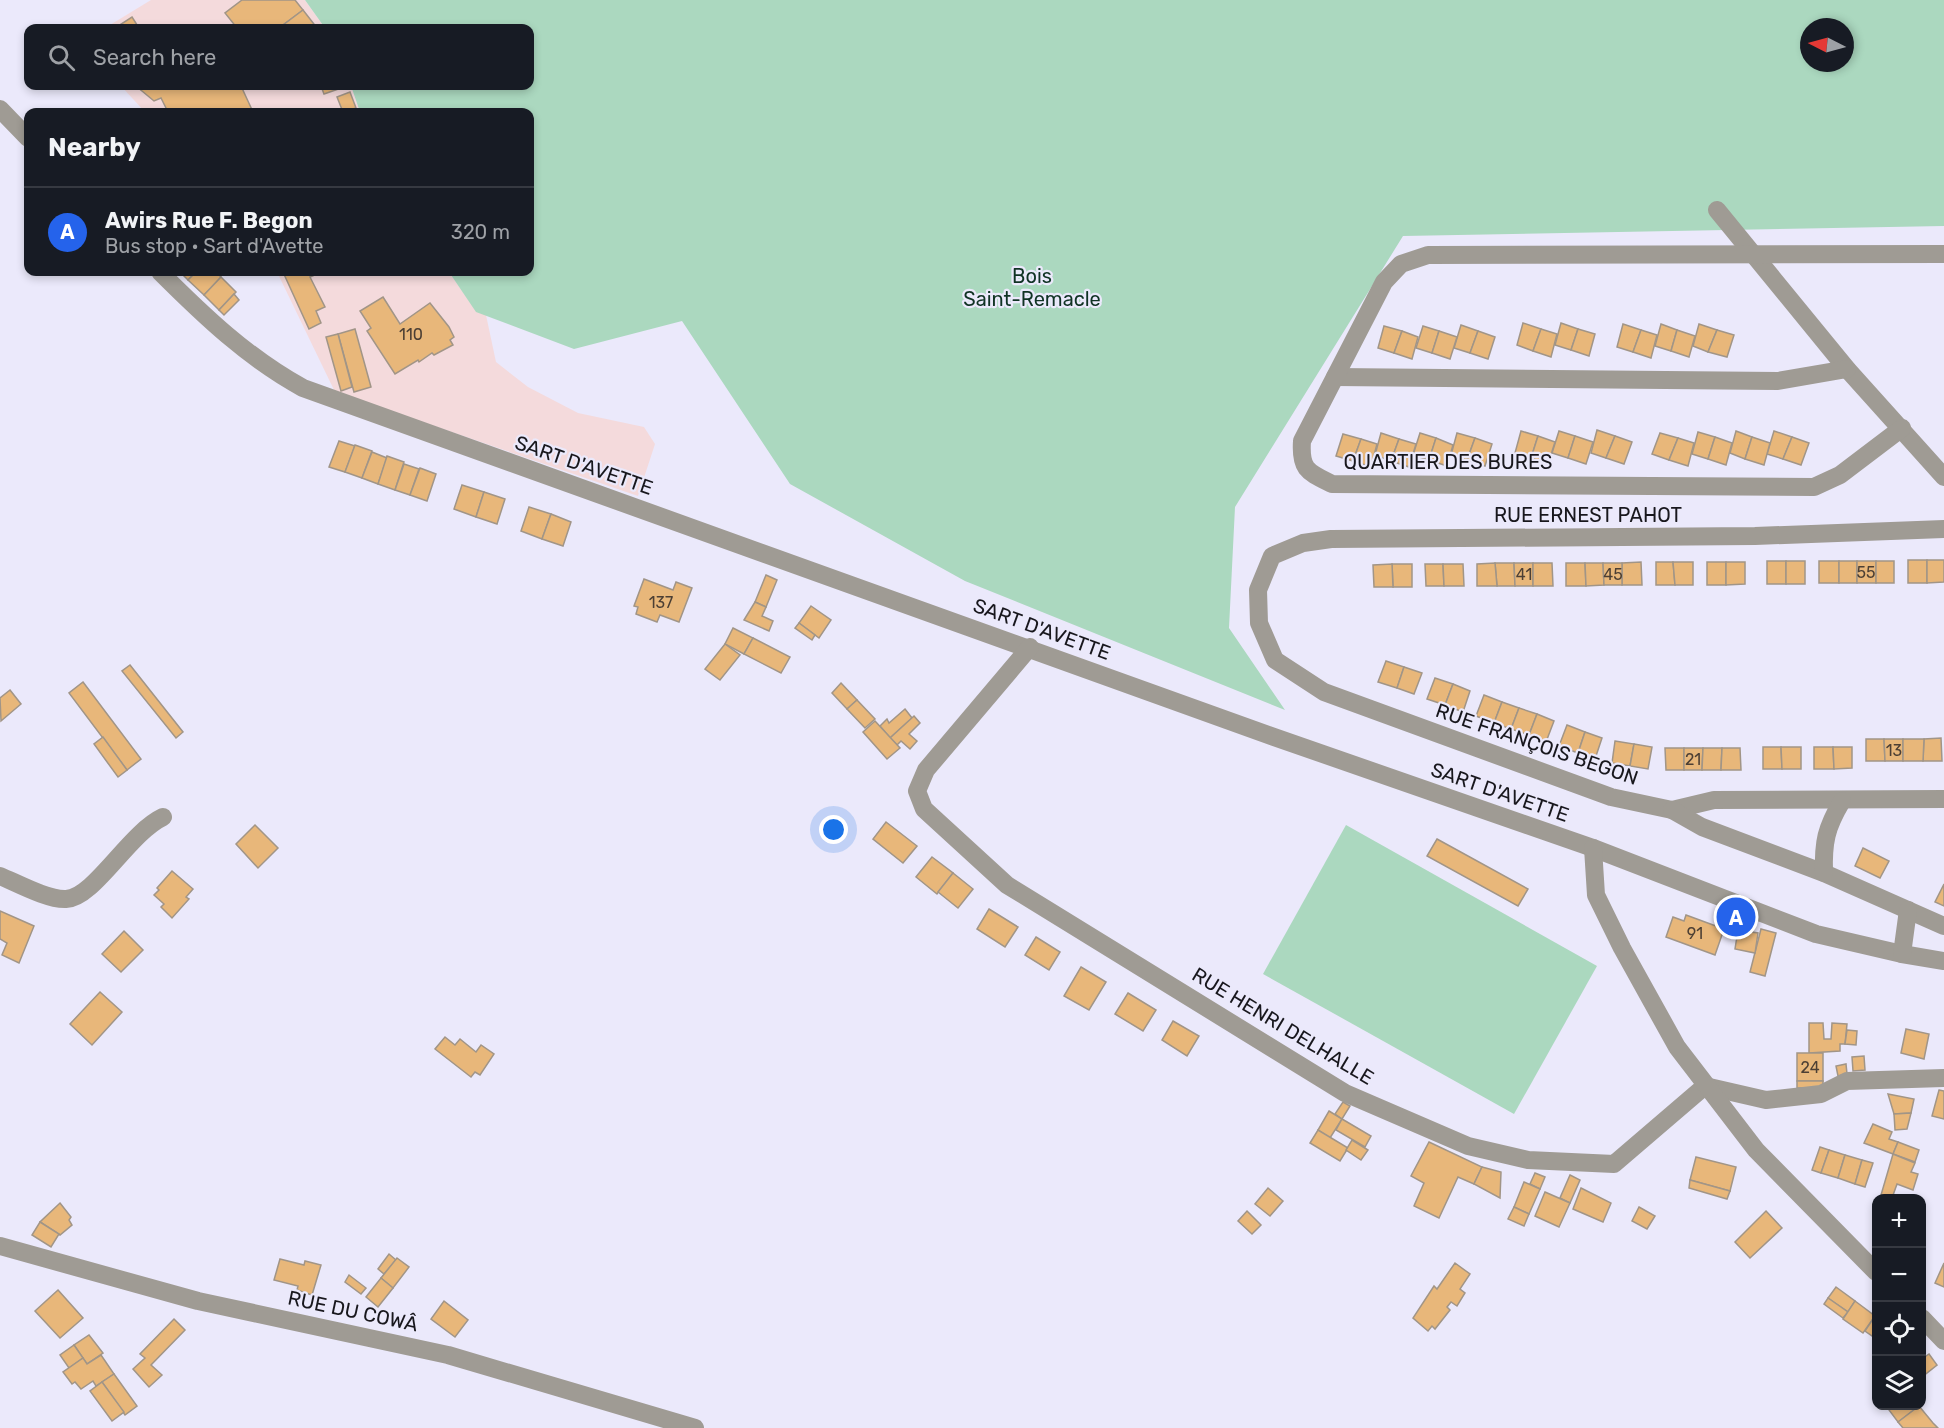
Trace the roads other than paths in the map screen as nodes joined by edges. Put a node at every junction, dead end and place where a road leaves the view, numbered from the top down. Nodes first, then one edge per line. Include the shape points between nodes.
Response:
1 (0, 109) edge
2 (24, 134) edge
3 (1717, 210) dead end
4 (1944, 254) edge
5 (1753, 256) junction
6 (164, 276) edge
7 (1847, 369) junction
8 (1335, 377) junction
9 (1902, 428) junction
10 (1944, 477) edge
11 (1944, 529) edge
12 (1258, 590) joint
13 (1030, 647) junction
14 (1944, 799) edge
15 (1842, 801) junction
16 (1672, 810) junction
17 (163, 817) dead end
18 (1593, 848) junction
19 (1824, 873) junction
20 (0, 876) edge
21 (1908, 910) junction
22 (1944, 927) edge
23 (1902, 954) junction
24 (1944, 961) edge
25 (1944, 1078) edge
26 (1705, 1086) junction
27 (0, 1246) edge
28 (1872, 1268) edge
29 (1926, 1322) edge
30 (1944, 1341) edge
31 (695, 1428) edge

1 - 2 street
3 - 5 street
4 - 5 street, QUARTIER DES BURES
5 - 7 street
5 - 8 street, QUARTIER DES BURES via 1428,255 1401,264 1384,282
6 - 13 street, SART D'AVETTE via 238,346 303,388
7 - 8 street via 1778,381
7 - 9 street
8 - 9 street, QUARTIER DES BURES via 1302,441 1301,459 1309,473 1332,484 1814,487 1840,475
9 - 10 street
11 - 12 street, RUE ERNEST PAHOT via 1755,536 1331,539 1303,543 1272,556
12 - 16 street, RUE FRANÇOIS BEGON via 1259,623 1275,660 1324,692 1611,797
13 - 18 street, SART D'AVETTE
13 - 26 street, RUE HENRI DELHALLE via 926,770 917,791 924,809 1007,885 1345,1093 1468,1146 1528,1160 1614,1164
14 - 15 street, RUE FRANÇOIS BEGON
15 - 16 street, RUE FRANÇOIS BEGON via 1714,800
15 - 19 street via 1827,826
16 - 19 street via 1702,827
17 - 20 street via 132,839 78,897 64,900
18 - 23 street, SART D'AVETTE via 1816,934
18 - 26 street via 1596,895 1677,1047
19 - 21 street
21 - 22 street
21 - 23 street
23 - 24 street, SART D'AVETTE
25 - 26 street via 1847,1081 1821,1094 1766,1100
26 - 28 street via 1756,1150
27 - 31 street, RUE DU COWÂ via 198,1301 448,1354
29 - 30 street

